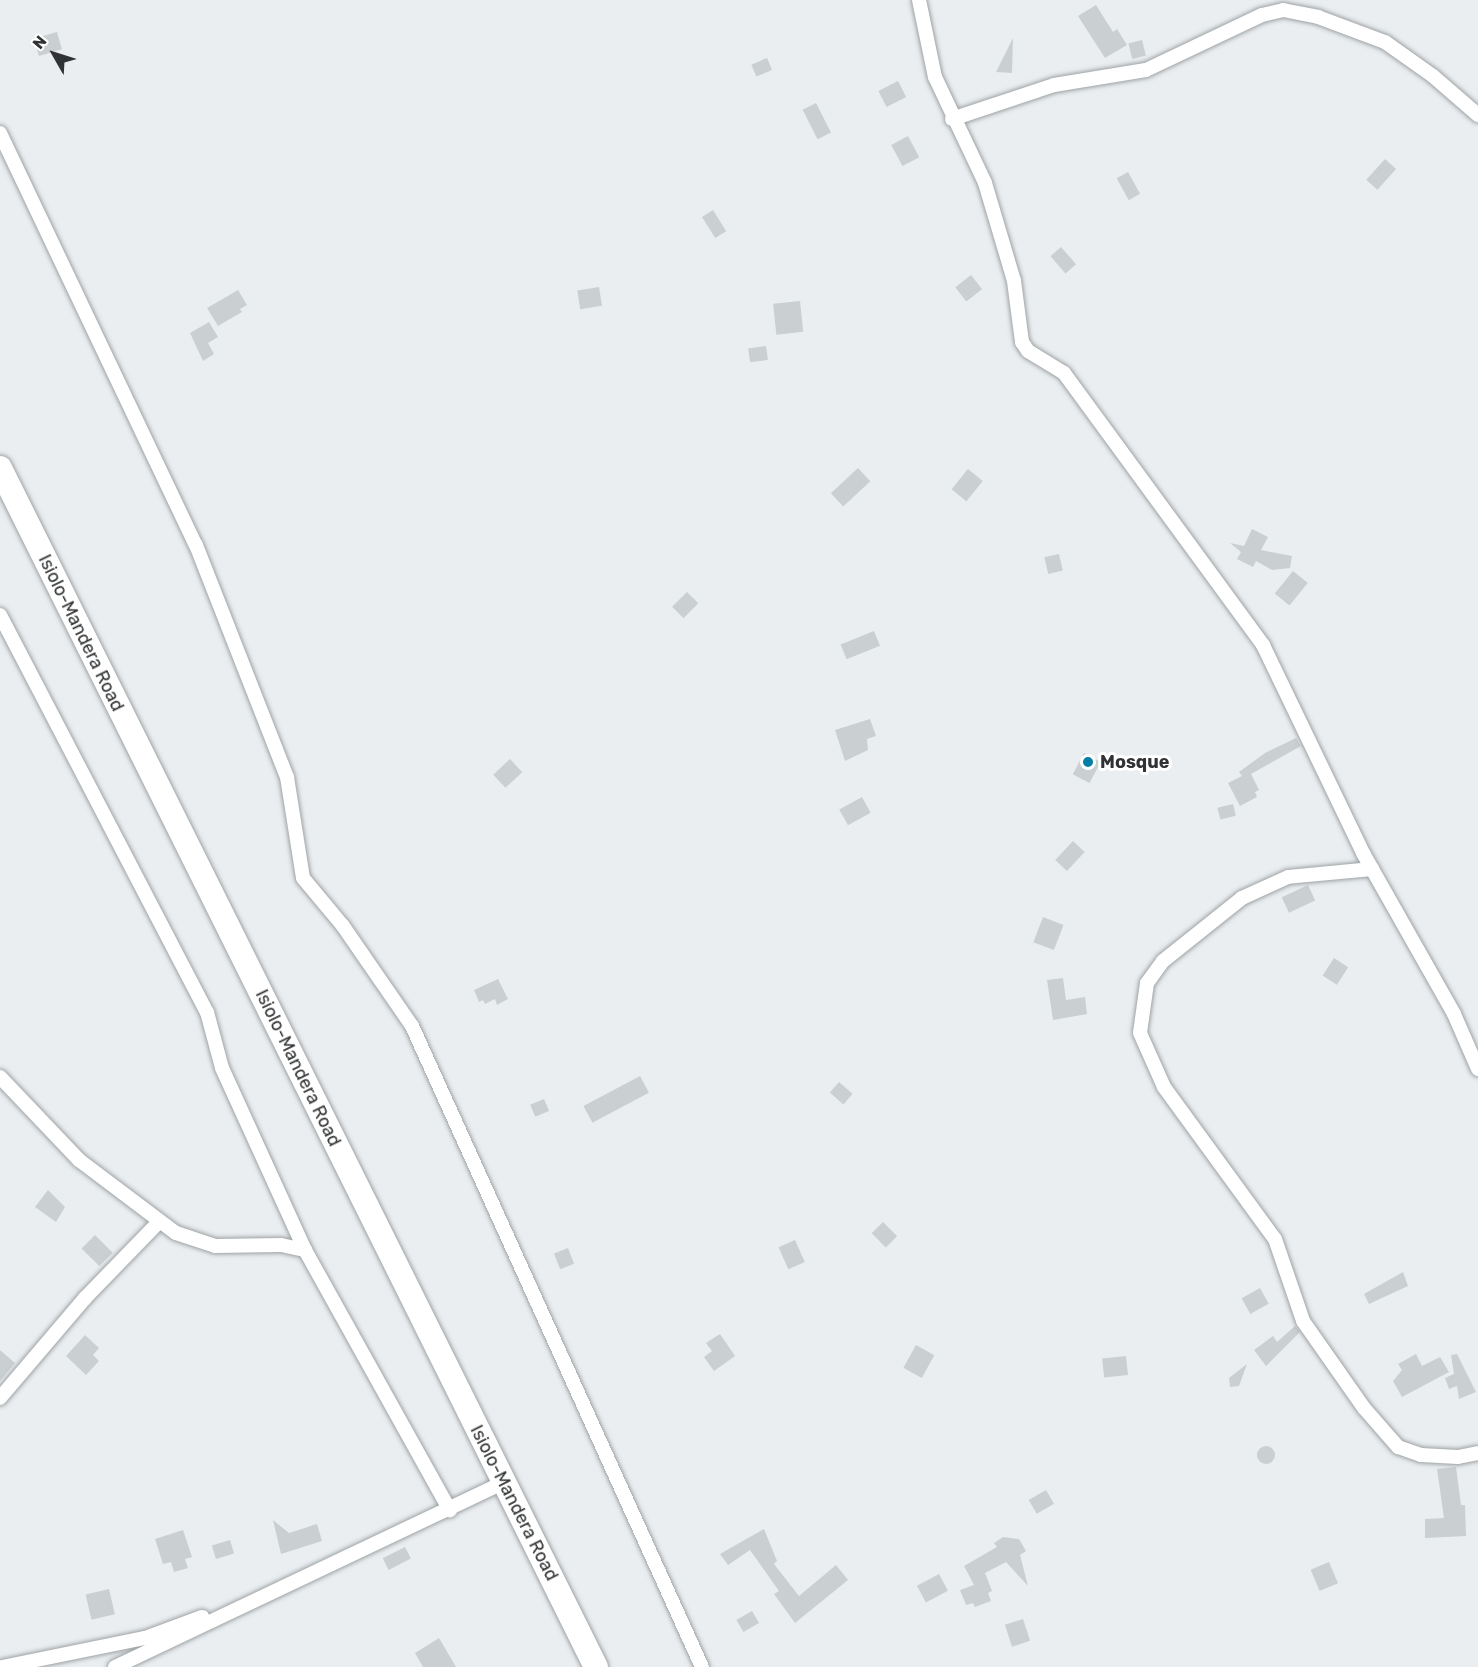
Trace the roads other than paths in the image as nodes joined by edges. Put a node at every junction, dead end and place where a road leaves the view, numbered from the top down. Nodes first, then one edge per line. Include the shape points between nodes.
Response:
1 (919, 0) edge
2 (1478, 116) edge
3 (952, 120) junction
4 (0, 134) edge
5 (0, 468) edge
6 (0, 615) edge
7 (1372, 869) junction
8 (1478, 1069) edge
9 (0, 1077) edge
10 (159, 1222) junction
11 (305, 1250) junction
12 (0, 1398) edge
13 (1478, 1453) edge
14 (504, 1482) junction
15 (450, 1510) junction
16 (285, 1586) junction
17 (2, 1667) edge
18 (115, 1667) edge
19 (596, 1667) edge
20 (702, 1667) edge

1 - 3 street via 935,77
2 - 3 street via 1433,76 1385,42 1318,17 1283,10 1262,15 1146,70 1054,85
3 - 7 street via 985,183 1014,281 1022,342 1029,351 1064,373 1263,645
4 - 20 street via 196,545 287,777 303,878 343,926 412,1026
5 - 14 highway, Isiolo-Mandera Road
6 - 11 street via 207,1012 222,1068
7 - 8 street via 1454,1014
7 - 13 street via 1288,877 1242,898 1163,961 1147,983 1140,1033 1164,1087 1275,1239 1303,1321 1364,1408 1398,1448 1439,1456
9 - 10 street via 79,1160
10 - 11 street via 176,1233 208,1244 281,1245
10 - 12 street via 77,1306
11 - 15 street
14 - 15 street
14 - 19 highway, Isiolo-Mandera Road
15 - 16 street
16 - 17 street via 145,1638
16 - 18 street

